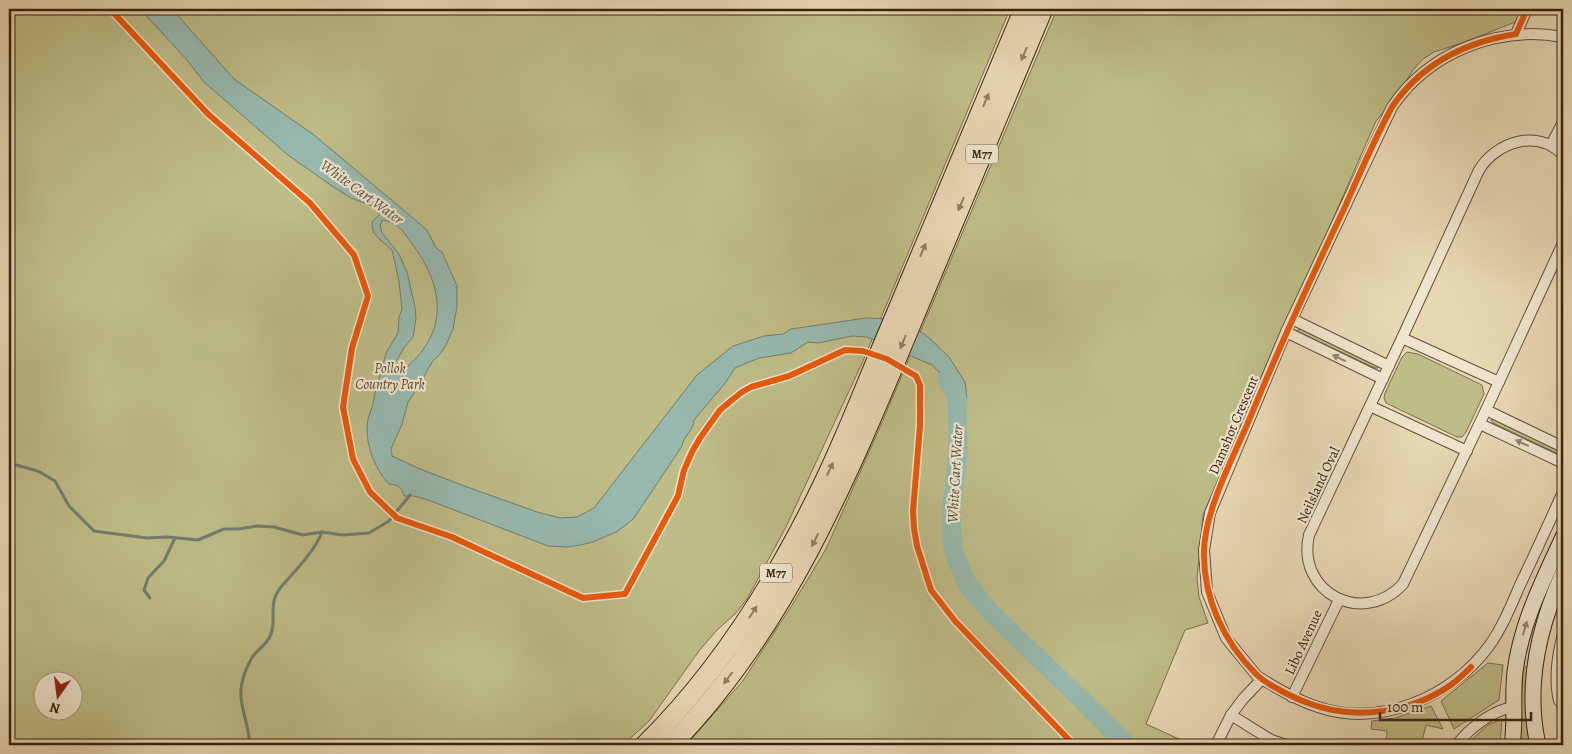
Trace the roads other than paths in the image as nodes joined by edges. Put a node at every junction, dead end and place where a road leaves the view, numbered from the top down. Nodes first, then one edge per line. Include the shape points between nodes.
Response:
1 (1024, 9) edge
2 (1043, 9) edge
3 (1527, 9) edge
4 (1516, 34) junction
5 (1563, 37) edge
6 (1563, 122) edge
7 (1551, 145) junction
8 (1563, 154) edge
9 (1563, 242) edge
10 (913, 298) junction
11 (1292, 319) junction
12 (1286, 332) junction
13 (1402, 338) junction
14 (1389, 366) junction
15 (1383, 379) junction
16 (878, 381) junction
17 (1499, 382) junction
18 (1370, 406) junction
19 (1486, 410) junction
20 (1480, 424) junction
21 (1563, 446) edge
22 (1467, 451) junction
23 (1563, 463) edge
24 (1563, 492) edge
25 (1563, 537) edge
26 (1563, 573) edge
27 (1339, 600) junction
28 (1563, 634) edge
29 (1516, 661) junction
30 (1536, 664) junction
31 (1262, 679) junction
32 (1292, 697) junction
33 (1559, 701) dead end
34 (1513, 708) junction
35 (1231, 715) junction
36 (645, 745) edge
37 (671, 745) edge
38 (1216, 745) edge
39 (1286, 745) edge
40 (1457, 745) edge
41 (1512, 745) edge
42 (1538, 745) edge

10 -> 1 highway, M77
2 -> 10 highway, M77
3 - 4 street
4 - 5 street, Damshot Crescent
4 - 11 street, Damshot Crescent via 1473,44 1442,58 1399,96
6 - 7 street
7 - 8 street, Neilsland Oval
7 - 13 street, Neilsland Oval via 1530,141 1513,143 1501,147 1483,163
9 - 17 street
10 - 16 highway, M77
11 - 12 street, Damshot Crescent
11 - 14 street
15 -> 12 street
12 - 31 street, Damshot Crescent via 1210,513 1204,550 1207,592 1226,638
13 - 14 street, Neilsland Oval
13 - 17 street
14 - 15 street, Neilsland Oval
15 - 18 street, Neilsland Oval
36 -> 16 highway, M77 via 679,710 738,634 784,561 839,449
16 -> 37 highway, M77 via 838,494 811,548 752,646
17 - 19 street
18 - 22 street
18 - 27 street, Neilsland Oval via 1309,535 1308,561 1314,577
19 - 20 street
19 - 21 street
20 - 22 street
23 -> 20 street
22 - 27 street via 1403,584 1390,596 1374,603
24 - 32 street, Damshot Crescent via 1490,646 1451,685 1408,705 1368,713 1319,708
29 -> 25 street via 1530,611
26 - 30 street via 1545,617
27 - 32 street, Libo Avenue
28 - 33 street via 1557,664
29 - 30 street
29 - 34 street
30 - 42 street via 1533,706
31 - 32 street, Damshot Crescent
31 - 35 street
34 - 40 street via 1490,716
34 - 41 street
35 - 38 street
35 - 39 street via 1271,740

